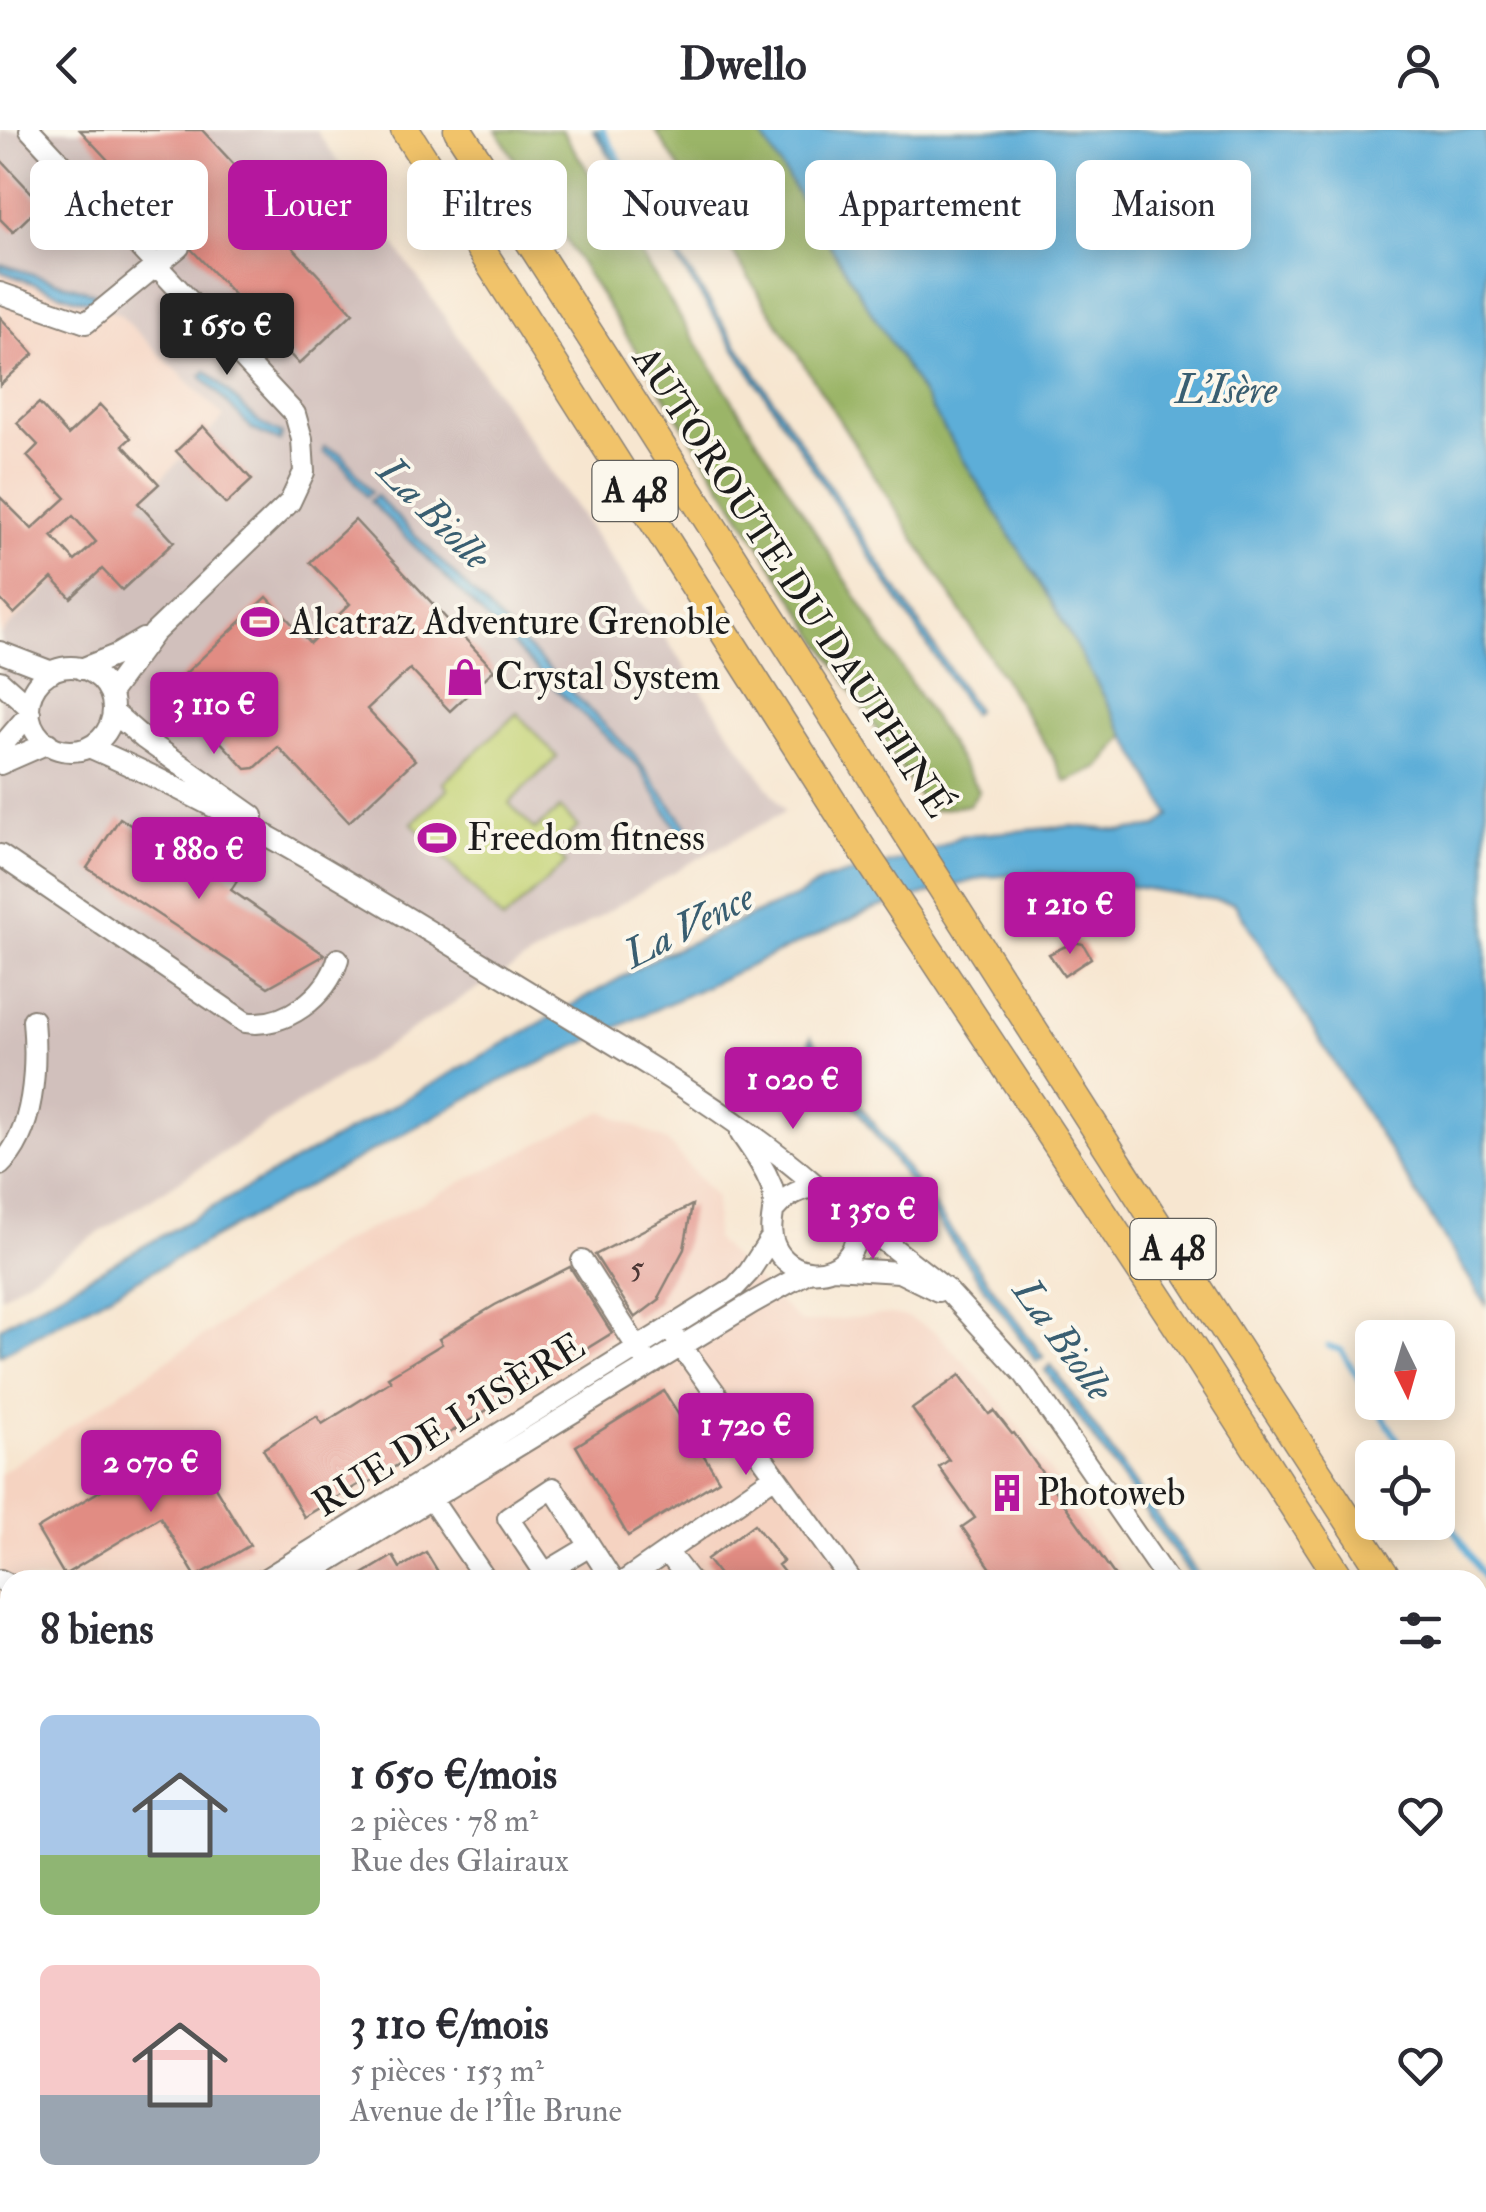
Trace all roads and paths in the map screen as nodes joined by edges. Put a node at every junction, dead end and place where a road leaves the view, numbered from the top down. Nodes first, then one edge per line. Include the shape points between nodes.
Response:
1 (30, 130) edge
2 (405, 130) edge
3 (458, 130) edge
4 (176, 250) edge
5 (156, 266) junction
6 (0, 293) edge
7 (154, 633) junction
8 (0, 652) edge
9 (81, 669) junction
10 (52, 672) junction
11 (0, 681) edge
12 (111, 702) junction
13 (29, 710) junction
14 (48, 743) junction
15 (89, 747) junction
16 (0, 748) edge
17 (0, 764) edge
18 (280, 840) junction
19 (0, 855) edge
20 (338, 959) dead end
21 (33, 1020) dead end
22 (734, 1124) junction
23 (0, 1165) edge
24 (817, 1186) junction
25 (776, 1208) junction
26 (856, 1219) junction
27 (771, 1238) junction
28 (582, 1261) dead end
29 (833, 1268) junction
30 (808, 1272) junction
31 (968, 1312) junction
32 (676, 1338) junction
33 (644, 1358) junction
34 (775, 1476) junction
35 (431, 1499) junction
36 (590, 1546) dead end
37 (668, 1553) junction
38 (281, 1570) edge
39 (314, 1570) edge
40 (479, 1570) edge
41 (615, 1570) edge
42 (640, 1570) edge
43 (681, 1570) edge
44 (844, 1570) edge
45 (1160, 1570) edge
46 (1334, 1570) edge
47 (1381, 1570) edge

1 - 5 street
2 - 46 highway, A 48 via 864,852
3 - 47 highway, AUTOROUTE DU DAUPHINÉ / A 48
4 - 5 street
5 - 6 street via 86,323
5 - 7 street via 294,414 304,472 290,502
7 - 9 street
7 - 12 street
8 - 10 street
9 - 10 street
9 - 12 street via 93,674
10 - 13 street via 35,688
11 - 13 street
12 - 15 street via 106,733
12 - 18 street via 143,738
13 - 14 street
13 - 16 street
14 - 15 street via 69,751
14 - 17 street
15 - 18 street
18 - 22 street
19 - 20 street via 245,1022 285,1019 334,974
21 - 23 street via 33,1076 23,1128
22 - 24 street
22 - 25 street via 762,1163
24 - 25 street via 793,1191
24 - 26 street via 846,1200
25 - 27 street
26 - 29 street via 855,1242
26 - 31 street via 914,1260
27 - 30 street via 784,1261
27 - 32 street, RUE DE L'ISÈRE via 735,1287
28 - 33 street
29 - 30 street
29 - 31 street via 899,1272
30 - 32 street, RUE DE L'ISÈRE
31 - 45 street via 1024,1374
32 - 33 street, RUE DE L'ISÈRE
32 - 34 street
33 - 35 street, RUE DE L'ISÈRE
33 - 38 street, RUE DE L'ISÈRE
34 - 37 street
34 - 44 street
35 - 39 street, RUE DE L'ISÈRE
35 - 40 street
36 - 41 street
37 - 42 street
37 - 43 street

